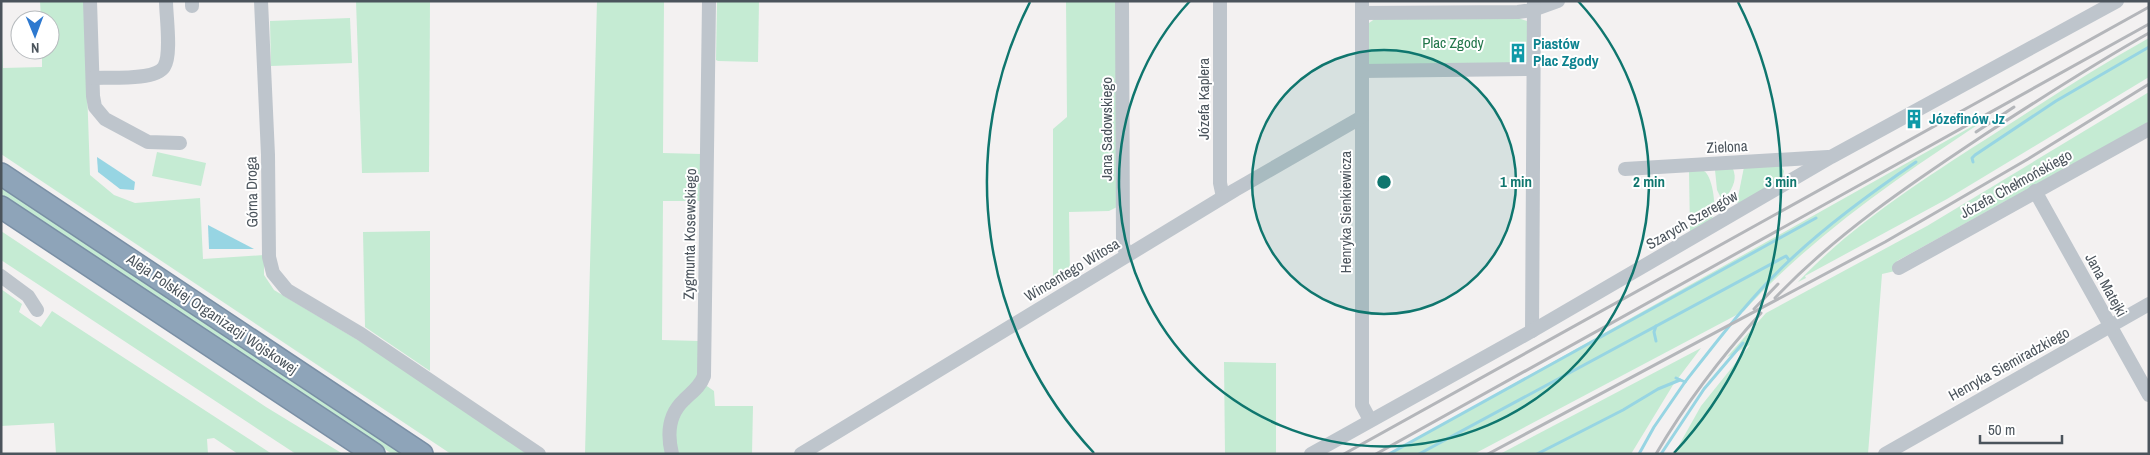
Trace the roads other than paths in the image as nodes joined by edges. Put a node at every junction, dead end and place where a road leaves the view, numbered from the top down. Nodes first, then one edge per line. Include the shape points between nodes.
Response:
1 (90, 1) edge
2 (166, 1) edge
3 (262, 1) edge
4 (709, 1) edge
5 (1122, 1) edge
6 (1220, 1) edge
7 (1228, 1) edge
8 (1558, 1) edge
9 (2117, 1) edge
10 (1534, 6) edge
11 (1362, 7) edge
12 (1532, 69) junction
13 (1362, 71) junction
14 (93, 78) junction
15 (1362, 118) junction
16 (2149, 129) edge
17 (180, 143) dead end
18 (1831, 157) junction
19 (1625, 168) dead end
20 (1, 174) edge
21 (2035, 191) junction
22 (1229, 194) junction
23 (1, 207) edge
24 (1127, 255) junction
25 (1899, 268) dead end
26 (1, 276) edge
27 (2149, 304) edge
28 (37, 310) dead end
29 (2110, 326) junction
30 (1532, 331) junction
31 (2149, 395) edge
32 (1370, 420) junction
33 (1885, 453) edge
34 (374, 454) edge
35 (422, 454) edge
36 (539, 454) edge
37 (672, 454) edge
38 (801, 454) edge
39 (1311, 454) edge

1 - 14 street
2 - 14 street via 167,58 164,67 157,74 148,76
3 - 36 street, Górna Droga via 270,265 276,279 287,290 360,334
4 - 37 street, Zygmunta Kosewskiego via 704,376 702,383 674,413 670,427
5 - 24 street, Jana Sadowskiego via 1123,244
6 - 22 street, Józefa Kaplera via 1220,183
7 - 22 street, Józefa Kaplera
8 - 10 street
9 - 18 street, Szarych Szeregów
10 - 11 street
10 - 12 street
11 - 13 street, Henryka Sienkiewicza
12 - 13 street
12 - 30 street
13 - 15 street, Henryka Sienkiewicza
14 - 17 street via 94,104 105,119 148,142
15 - 22 street, Wincentego Witosa
15 - 32 street, Henryka Sienkiewicza via 1362,405
16 - 21 street, Józefa Chełmońskiego
18 - 19 street, Zielona
18 - 30 street, Szarych Szeregów
20 - 35 highway, Aleja Polskiej Organizacji Wojskowej
21 - 25 street, Józefa Chełmońskiego
21 - 29 street, Jana Matejki
22 - 24 street, Wincentego Witosa
23 - 34 highway, Aleja Polskiej Organizacji Wojskowej
24 - 38 street, Wincentego Witosa
26 - 28 street via 28,296
27 - 29 street, Henryka Siemiradzkiego
29 - 31 street, Jana Matejki
29 - 33 street, Henryka Siemiradzkiego
30 - 32 street, Szarych Szeregów
32 - 39 street, Szarych Szeregów

